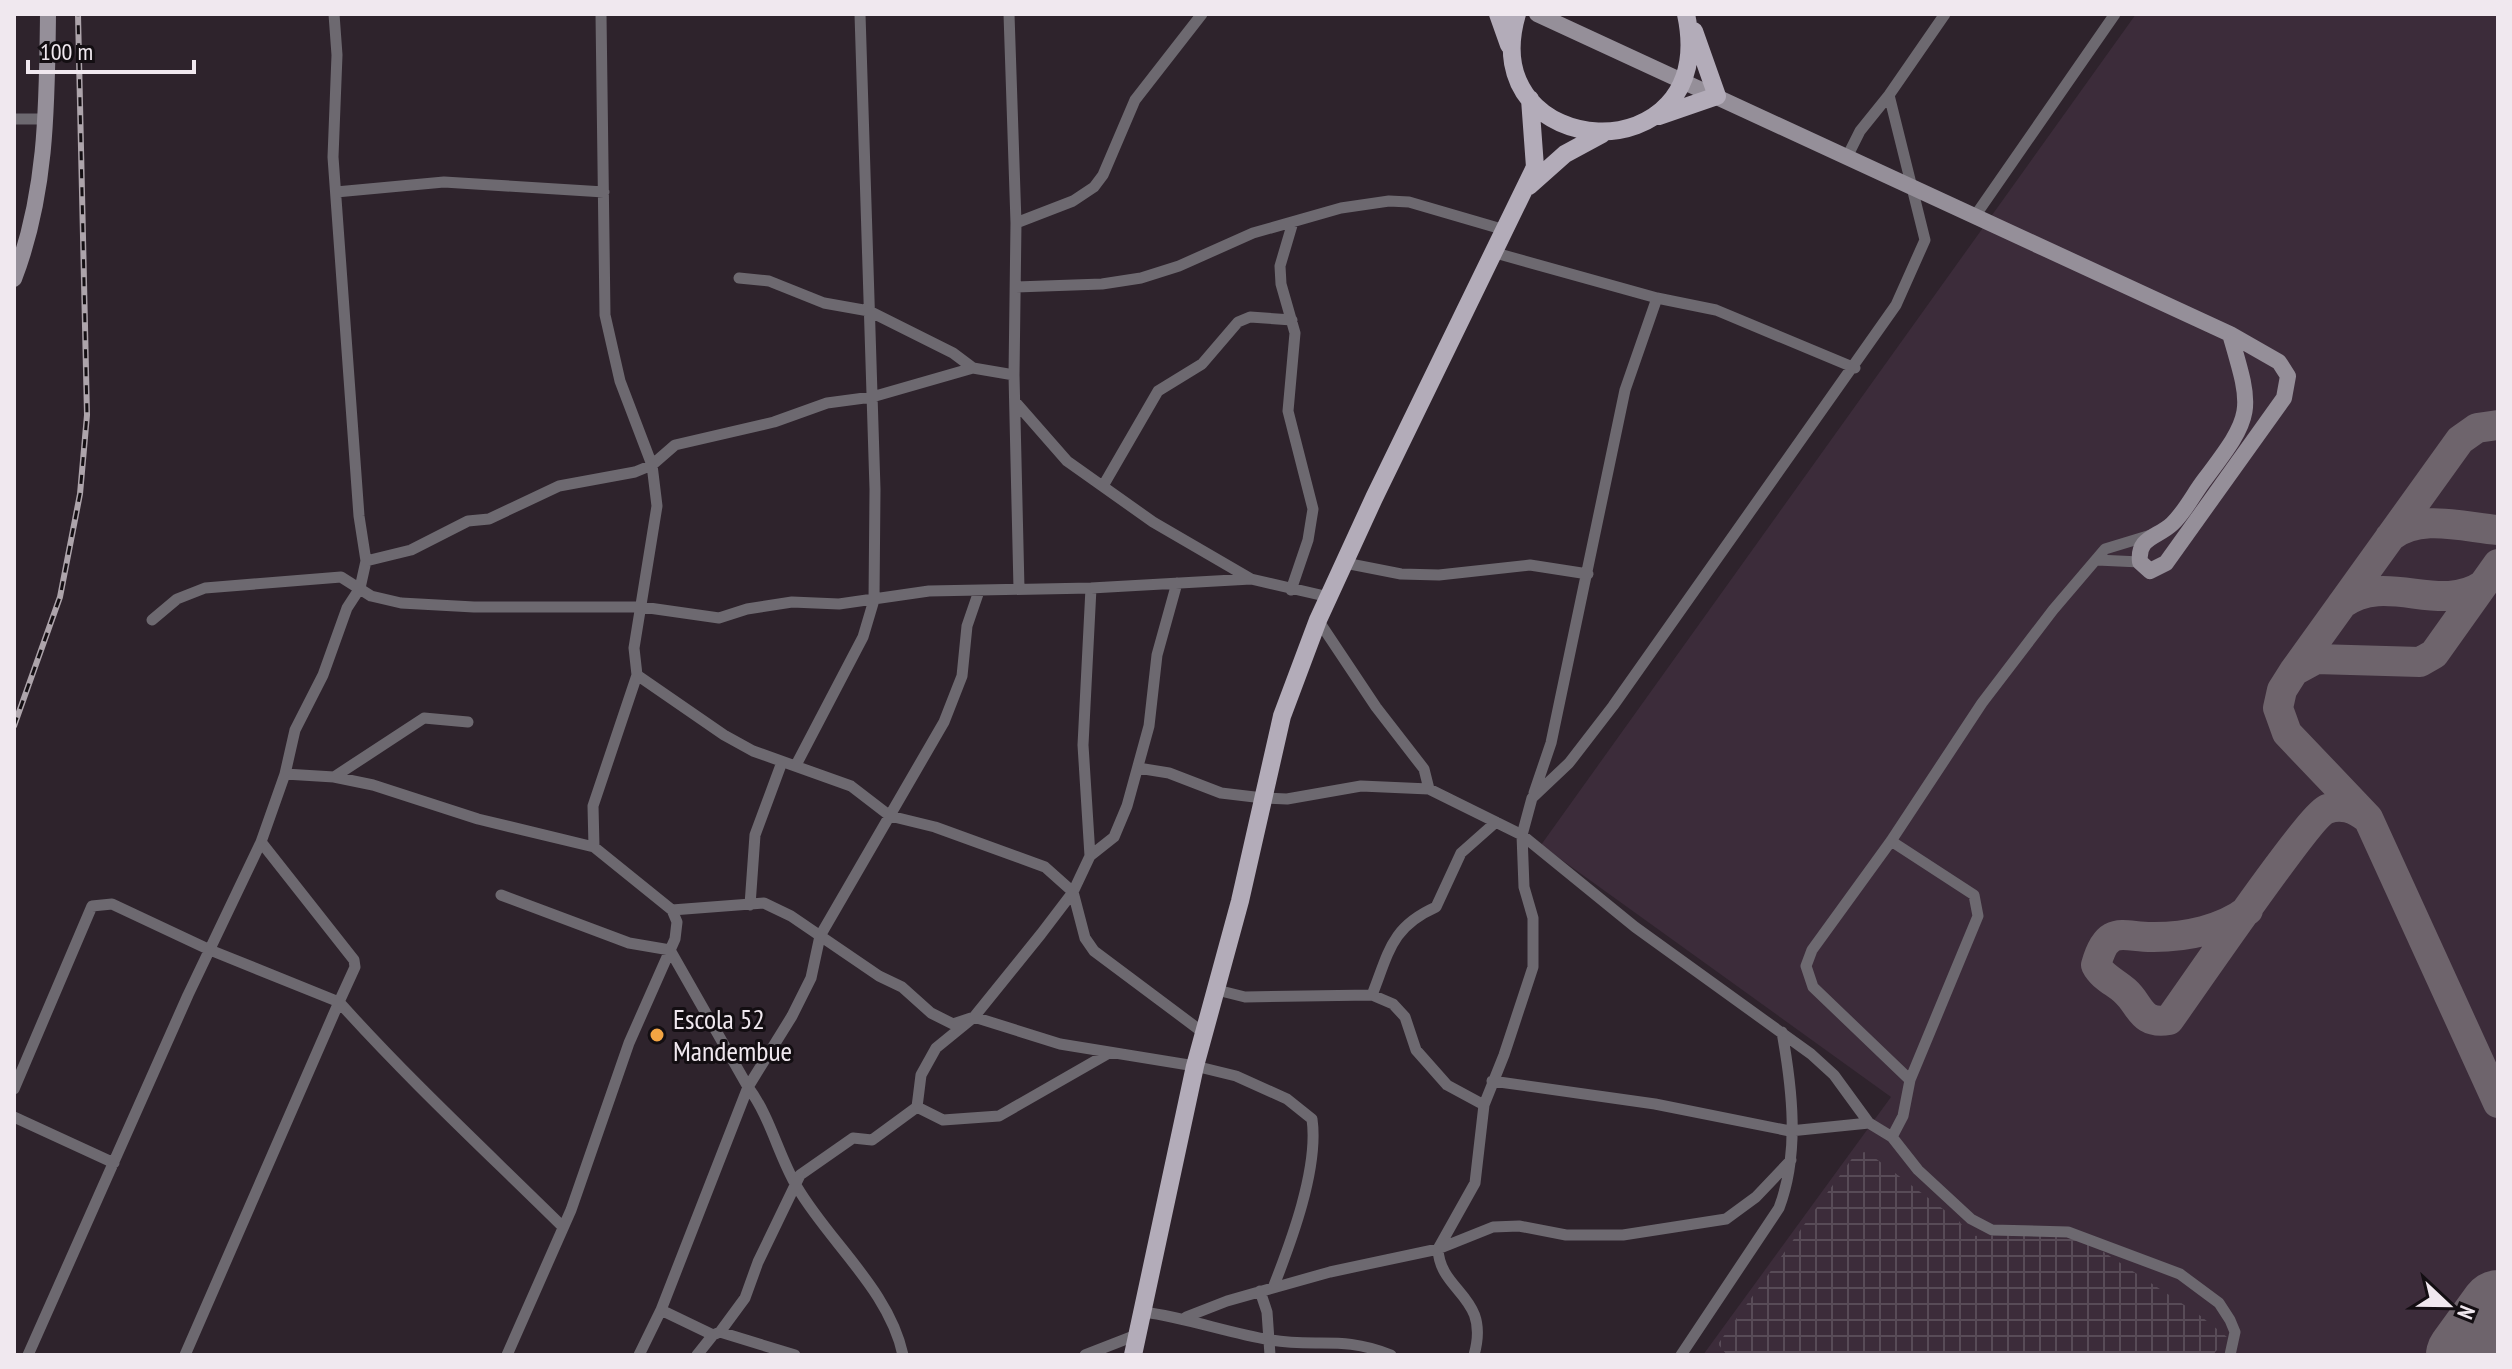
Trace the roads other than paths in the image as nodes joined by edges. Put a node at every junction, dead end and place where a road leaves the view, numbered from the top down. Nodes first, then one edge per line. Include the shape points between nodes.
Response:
1 (48, 14) edge
2 (334, 14) edge
3 (601, 14) edge
4 (860, 14) edge
5 (1009, 14) edge
6 (1202, 14) edge
7 (1498, 14) edge
8 (1517, 14) edge
9 (1537, 14) edge
10 (1686, 14) edge
11 (1945, 14) edge
12 (2115, 14) edge
13 (1511, 54) junction
14 (1683, 80) junction
15 (1889, 95) junction
16 (1717, 96) junction
17 (1530, 99) junction
18 (14, 119) edge
19 (46, 119) junction
20 (1650, 119) junction
21 (1602, 134) junction
22 (1847, 157) junction
23 (1914, 188) junction
24 (1524, 191) junction
25 (336, 192) junction
26 (604, 192) junction
27 (1975, 216) junction
28 (1293, 222) junction
29 (1016, 223) junction
30 (1505, 230) junction
31 (20, 246) edge
32 (1492, 252) junction
33 (739, 278) dead end
34 (14, 279) edge
35 (1016, 287) junction
36 (1657, 298) junction
37 (869, 311) junction
38 (1292, 320) junction
39 (2230, 334) junction
40 (973, 368) junction
41 (1855, 368) junction
42 (1014, 375) junction
43 (872, 397) junction
44 (1017, 404) junction
45 (652, 465) junction
46 (1103, 486) junction
47 (2156, 534) junction
48 (2097, 560) junction
49 (366, 561) junction
50 (2140, 562) junction
51 (1345, 563) junction
52 (1588, 574) junction
53 (1251, 579) junction
54 (1177, 583) junction
55 (360, 588) junction
56 (1091, 588) junction
57 (1019, 589) junction
58 (1291, 590) junction
59 (979, 591) junction
60 (1329, 597) junction
61 (874, 600) junction
62 (642, 607) junction
63 (152, 620) dead end
64 (1318, 620) junction
65 (637, 675) junction
66 (468, 722) dead end
67 (782, 762) junction
68 (796, 765) junction
69 (1138, 768) junction
70 (285, 774) junction
71 (334, 777) junction
72 (1429, 789) junction
73 (1263, 798) junction
74 (1532, 798) junction
75 (890, 816) junction
76 (1496, 822) junction
77 (1522, 835) junction
78 (1891, 841) junction
79 (261, 842) junction
80 (594, 847) junction
81 (1090, 856) junction
82 (1073, 892) junction
83 (501, 895) dead end
84 (750, 905) junction
85 (672, 910) junction
86 (820, 936) junction
87 (210, 950) junction
88 (670, 950) junction
89 (1217, 990) junction
90 (1372, 995) junction
91 (339, 1002) junction
92 (974, 1017) junction
93 (1782, 1032) junction
94 (1205, 1034) junction
95 (1109, 1053) junction
96 (1195, 1066) junction
97 (1910, 1080) junction
98 (1492, 1081) junction
99 (748, 1087) junction
100 (14, 1089) edge
101 (1484, 1105) junction
102 (917, 1107) junction
103 (14, 1117) edge
104 (1869, 1123) junction
105 (1790, 1131) junction
106 (1892, 1137) junction
107 (1791, 1160) junction
108 (114, 1163) junction
109 (795, 1185) junction
110 (563, 1227) junction
111 (1438, 1249) junction
112 (1273, 1288) junction
113 (1260, 1291) junction
114 (661, 1310) junction
115 (1144, 1312) junction
116 (1186, 1317) junction
117 (716, 1334) junction
118 (1140, 1334) junction
119 (1272, 1340) junction
120 (1310, 1342) junction
121 (28, 1355) edge
122 (185, 1355) edge
123 (507, 1355) edge
124 (639, 1355) edge
125 (697, 1355) edge
126 (795, 1355) edge
127 (903, 1355) edge
128 (1085, 1355) edge
129 (1133, 1355) edge
130 (1270, 1355) edge
131 (1315, 1355) edge
132 (1391, 1355) edge
133 (1474, 1355) edge
134 (1681, 1355) edge
135 (2230, 1355) edge

1 - 19 street
2 - 25 street
3 - 26 street
4 - 37 street
5 - 29 street
6 - 29 street via 1135,100 1094,187
7 - 13 main road
8 - 13 main road
9 - 14 street
10 - 14 main road via 1690,59
10 - 16 main road
11 - 15 street
12 - 27 street
13 - 17 main road
14 - 16 street
14 - 20 main road
15 - 22 street
15 - 23 street
16 - 20 main road
16 - 22 street
17 - 21 main road via 1550,118 1575,130
17 - 24 main road via 1535,167
18 - 19 street
19 - 31 street via 37,210
20 - 21 main road
21 - 24 main road via 1565,154
22 - 23 street
23 - 27 street
23 - 41 street via 1925,240 1896,305
24 - 30 main road
25 - 26 street via 444,182
25 - 49 street
26 - 45 street via 609,343
27 - 39 street
28 - 30 street via 1389,201
28 - 35 street via 1141,278
28 - 38 street via 1280,266
29 - 35 street
30 - 32 main road
31 - 34 street
32 - 36 street
32 - 51 main road
33 - 37 street via 769,281 824,303
35 - 42 street
36 - 41 street via 1716,310
36 - 52 street via 1625,390
37 - 40 street
37 - 43 street
38 - 46 street via 1250,317 1238,322 1202,364 1158,391
38 - 58 street via 1295,354 1288,411 1313,509
39 - 47 street via 2246,392 2242,427 2173,523
39 - 50 street via 2286,369 2284,398 2166,563 2150,571
40 - 42 street
40 - 43 street
41 - 74 street via 1613,706 1569,763
42 - 44 street
43 - 45 street via 827,403 774,422 675,445
43 - 61 street
44 - 46 street via 1050,446
44 - 57 street
45 - 49 street via 559,486 411,550
45 - 62 street via 657,506
46 - 53 street
47 - 48 street via 2109,547
47 - 50 street via 2141,547
48 - 50 street
48 - 78 street via 1982,703
49 - 55 street
51 - 52 street via 1401,574 1530,565
51 - 60 main road
52 - 74 street via 1551,743
53 - 54 street
53 - 58 street
54 - 56 street
54 - 69 street via 1164,622
55 - 62 street via 401,603
55 - 63 street via 341,577 205,588 177,599
55 - 70 street via 295,730
56 - 57 street
56 - 81 street via 1083,745
57 - 59 street
58 - 60 street
59 - 61 street via 929,591
59 - 75 street via 967,626 958,687
60 - 64 main road
61 - 62 street via 792,602 719,618
61 - 68 street via 863,637
62 - 65 street via 634,648
64 - 72 street via 1424,769
64 - 73 main road via 1282,716
65 - 67 street via 724,735
65 - 80 street via 593,806
66 - 71 street via 424,718
67 - 68 street
67 - 84 street via 755,835
68 - 75 street via 851,786
69 - 73 street via 1169,773 1221,793
69 - 81 street via 1114,837
70 - 71 street
70 - 79 street
71 - 80 street
72 - 73 street via 1361,786
72 - 76 street
73 - 89 main road
74 - 77 street
75 - 82 street via 1045,867
75 - 86 street
76 - 77 street
76 - 90 street via 1461,853 1436,907 1415,916 1398,933
77 - 93 street via 1635,927
77 - 98 street via 1524,887 1533,918 1533,967
78 - 97 street via 1974,895 1978,905
78 - 97 street via 1812,950 1806,966 1813,987
79 - 87 street
79 - 91 street via 354,960
80 - 85 street
81 - 82 street
82 - 92 street
82 - 94 street via 1085,938 1094,951
83 - 88 street via 629,943
84 - 85 street
84 - 86 street via 764,903
85 - 88 street via 677,922
86 - 92 street via 902,987 931,1013 953,1024
86 - 99 street via 811,978
87 - 91 street
87 - 100 street via 112,904 92,906
87 - 108 street
88 - 99 street
88 - 110 street via 629,1043
89 - 90 street via 1245,997
89 - 94 main road
90 - 101 street via 1393,1004 1405,1017 1416,1050 1447,1085
91 - 110 street via 411,1082
91 - 122 street
92 - 95 street
92 - 102 street via 936,1048 921,1075
93 - 104 street via 1834,1075
93 - 105 street
94 - 96 main road
95 - 96 street
95 - 102 street via 999,1116 943,1120
96 - 112 street via 1266,1087 1312,1119 1302,1203
96 - 115 main road
97 - 106 street via 1903,1116
98 - 101 street
98 - 105 street via 1655,1104
99 - 109 street via 762,1106
99 - 114 street
101 - 111 street via 1475,1183
102 - 109 street via 872,1140 853,1138 800,1175
103 - 108 street
104 - 105 street
104 - 106 street
105 - 107 street
106 - 135 street via 1956,1208 1992,1230 2068,1232 2198,1285 2230,1320 2235,1332
107 - 111 street via 1726,1219 1623,1235 1493,1227
107 - 134 street via 1779,1208
108 - 121 street
109 - 117 street via 745,1298
109 - 127 street via 884,1309
110 - 123 street
111 - 112 street
111 - 133 street via 1439,1260 1475,1310
112 - 113 street
113 - 116 street
113 - 119 street
114 - 117 street
114 - 124 street
115 - 116 street
115 - 118 main road
116 - 119 street
117 - 125 street
117 - 126 street
118 - 128 street
118 - 129 main road
119 - 120 street
119 - 130 street
120 - 131 street
120 - 132 street via 1366,1345

